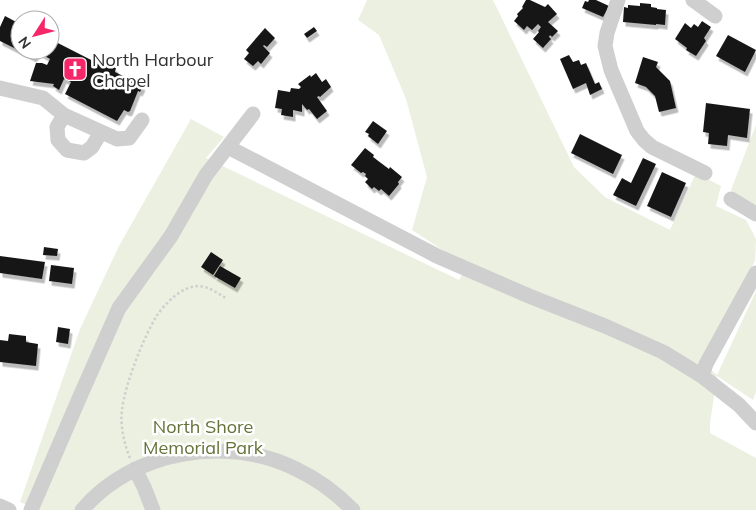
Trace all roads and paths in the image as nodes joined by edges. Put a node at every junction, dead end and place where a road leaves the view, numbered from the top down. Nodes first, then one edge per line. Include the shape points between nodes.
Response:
1 (618, 0) edge
2 (693, 0) edge
3 (715, 16) dead end
4 (0, 88) edge
5 (253, 114) dead end
6 (64, 115) junction
7 (142, 120) dead end
8 (101, 132) junction
9 (228, 147) junction
10 (706, 173) dead end
11 (731, 198) dead end
12 (756, 214) edge
13 (756, 273) edge
14 (226, 298) dead end
15 (702, 376) junction
16 (756, 423) edge
17 (135, 469) junction
18 (0, 506) edge
19 (9, 510) edge
20 (31, 510) edge
21 (82, 510) edge
22 (153, 510) edge
23 (353, 510) edge

1 - 10 lane via 605,46 611,70 637,131 652,147
2 - 3 lane
4 - 6 lane via 43,98
5 - 9 lane
6 - 8 lane
6 - 8 lane via 57,126 58,140 67,150 84,153
7 - 8 lane via 129,138 117,139
9 - 15 lane via 436,256 646,344
9 - 20 lane via 206,175 171,236 119,308
11 - 12 lane
13 - 15 lane
14 - 17 path via 205,286 196,286 172,298 156,316 136,362 122,410 125,443
15 - 16 lane
17 - 21 lane via 96,494
17 - 22 lane
17 - 23 lane via 197,452 248,454 297,469 328,487
18 - 19 lane

